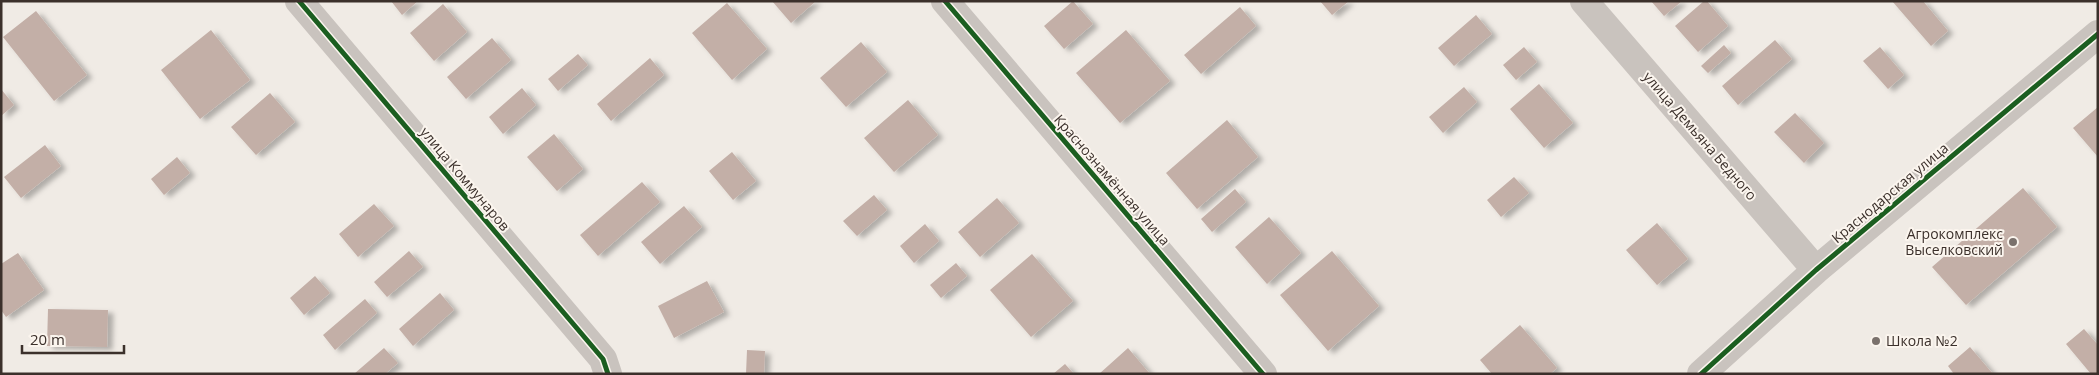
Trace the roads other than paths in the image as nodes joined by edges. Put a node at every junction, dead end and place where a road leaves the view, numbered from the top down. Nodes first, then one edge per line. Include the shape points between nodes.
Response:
1 (299, 1) edge
2 (944, 1) edge
3 (1584, 1) edge
4 (2098, 34) edge
5 (1816, 270) junction
6 (608, 374) edge
7 (1263, 374) edge
8 (1701, 374) edge

1 - 6 street, улица Коммунаров via 603,359
2 - 7 street, Краснознамённая улица
3 - 5 street, улица Демьяна Бедного
4 - 5 street, Краснодарская улица
5 - 8 street, Краснодарская улица

